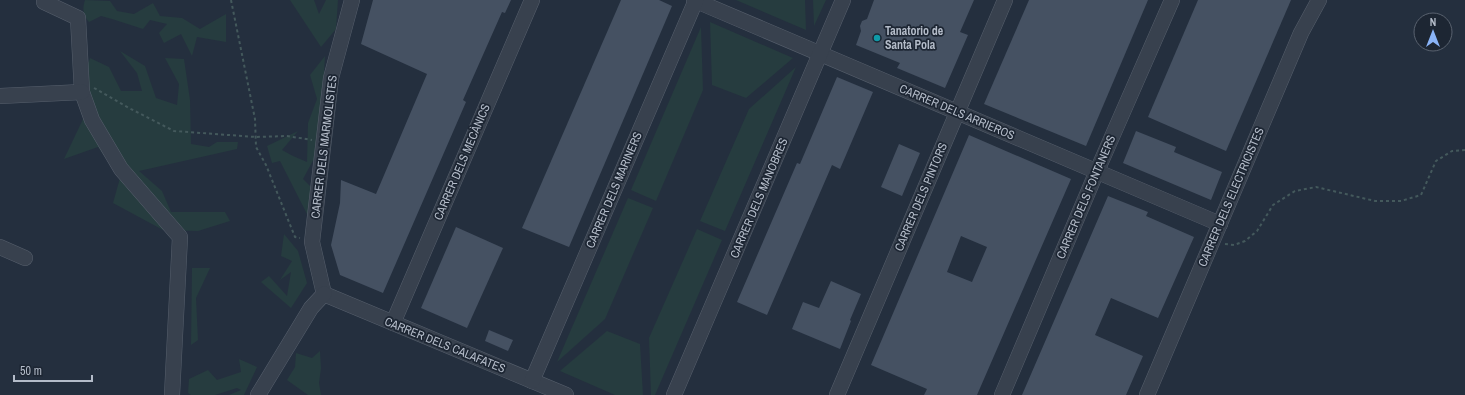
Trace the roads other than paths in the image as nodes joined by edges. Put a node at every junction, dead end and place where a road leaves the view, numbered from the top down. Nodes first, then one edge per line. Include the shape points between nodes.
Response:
1 (44, 0) edge
2 (352, 0) edge
3 (532, 0) edge
4 (695, 0) edge
5 (843, 0) edge
6 (1005, 0) edge
7 (1172, 0) edge
8 (1319, 0) edge
9 (820, 55) junction
10 (82, 92) junction
11 (0, 96) edge
12 (957, 111) junction
13 (1097, 171) junction
14 (1220, 224) junction
15 (0, 247) edge
16 (25, 258) dead end
17 (324, 294) junction
18 (393, 323) junction
19 (532, 381) junction
20 (172, 395) edge
21 (258, 395) edge
22 (566, 395) edge
23 (674, 395) edge
24 (837, 395) edge
25 (1002, 395) edge
26 (1147, 395) edge

1 - 10 street via 78,18
2 - 17 street, CARRER DELS MARMOLISTES via 331,78 312,242
3 - 18 street, CARRER DELS MECÀNICS
4 - 9 street, CARRER DELS ARRIEROS
4 - 19 street, CARRER DELS MARINERS
5 - 9 street, CARRER DELS MANOBRES
6 - 12 street, CARRER DELS PINTORS
7 - 13 street, CARRER DELS FONTANERS
8 - 14 street, CARRER DELS ELECTRICISTES via 1301,33
9 - 12 street, CARRER DELS ARRIEROS
9 - 23 street, CARRER DELS MANOBRES
10 - 11 street
10 - 20 street via 92,120 121,168 180,237
12 - 13 street, CARRER DELS ARRIEROS
12 - 24 street, CARRER DELS PINTORS
13 - 14 street, CARRER DELS ARRIEROS
13 - 25 street, CARRER DELS FONTANERS
14 - 26 street, CARRER DELS ELECTRICISTES
15 - 16 street
17 - 18 street, CARRER DELS CALAFATES
17 - 21 street via 311,308
18 - 19 street, CARRER DELS CALAFATES
19 - 22 street, CARRER DELS CALAFATES

